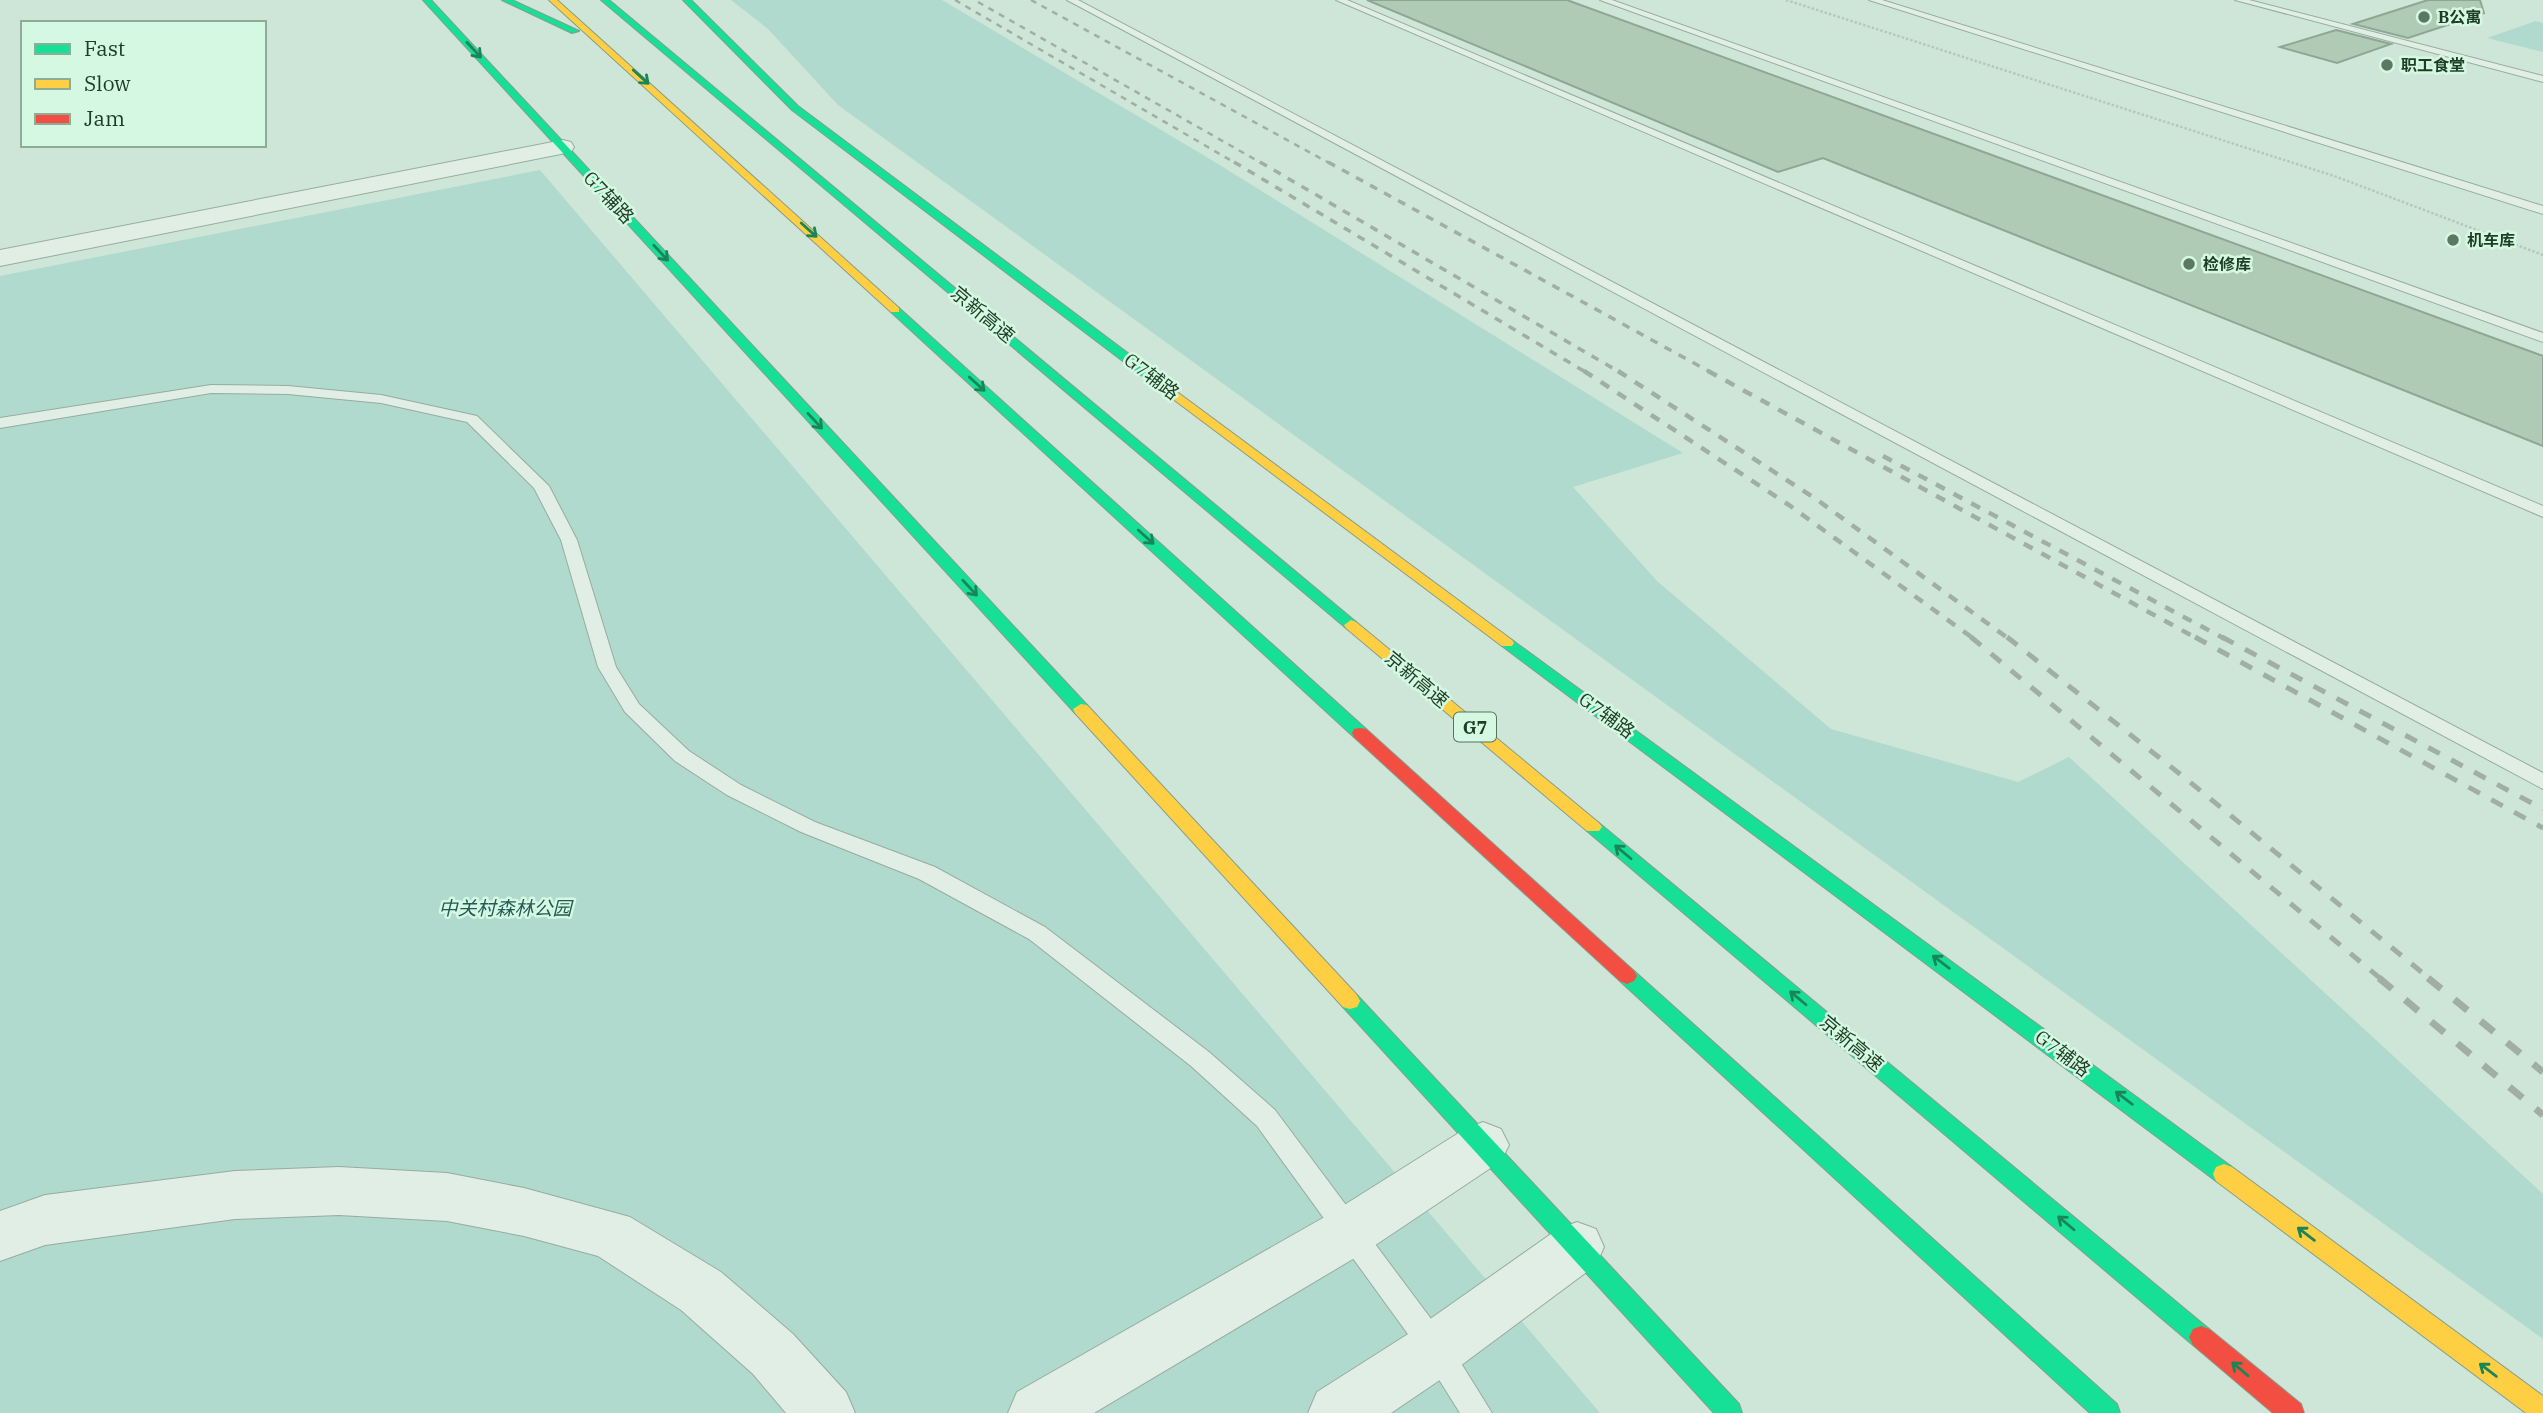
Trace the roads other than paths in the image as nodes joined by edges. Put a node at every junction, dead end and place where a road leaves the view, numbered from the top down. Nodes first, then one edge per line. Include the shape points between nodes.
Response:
1 (427, 0) edge
2 (506, 0) edge
3 (553, 0) edge
4 (605, 0) edge
5 (628, 0) edge
6 (687, 0) edge
7 (1071, 0) edge
8 (1340, 0) edge
9 (1604, 0) edge
10 (1873, 0) edge
11 (2239, 0) edge
12 (657, 41) junction
13 (606, 45) junction
14 (2543, 79) edge
15 (563, 147) junction
16 (2543, 210) edge
17 (0, 258) edge
18 (2543, 338) edge
19 (0, 423) edge
20 (2543, 512) edge
21 (2543, 782) edge
22 (1483, 1145) junction
23 (1349, 1232) junction
24 (0, 1236) edge
25 (1577, 1247) junction
26 (1436, 1349) junction
27 (2543, 1411) edge
28 (825, 1413) edge
29 (1038, 1413) edge
30 (1338, 1413) edge
31 (1477, 1413) edge
32 (1730, 1413) edge
33 (2108, 1413) edge
34 (2292, 1413) edge

1 -> 15 main road, G7辅路
2 - 13 main road
3 - 13 main road
4 - 12 main road, 京新高速 / G7
5 - 12 main road
27 -> 6 main road, G7辅路 via 795,108
7 - 21 lane
8 - 20 lane
9 - 18 lane
10 - 16 lane
11 - 14 lane
34 -> 12 main road, 京新高速 / G7
13 -> 33 main road
15 - 17 street
15 -> 22 main road, G7辅路
19 - 23 lane via 211,389 381,398 472,419 541,486 569,540 607,667 632,708 682,757 734,790 808,827 927,873 1037,933 1134,1005 1266,1118
22 - 23 street
22 - 25 main road, G7辅路
23 - 26 lane
23 - 29 street
24 - 28 street via 45,1220 235,1195 339,1191 447,1197 524,1212 611,1235 701,1291 773,1353
25 - 26 street
25 - 32 main road, G7辅路
26 - 30 street
26 - 31 lane

